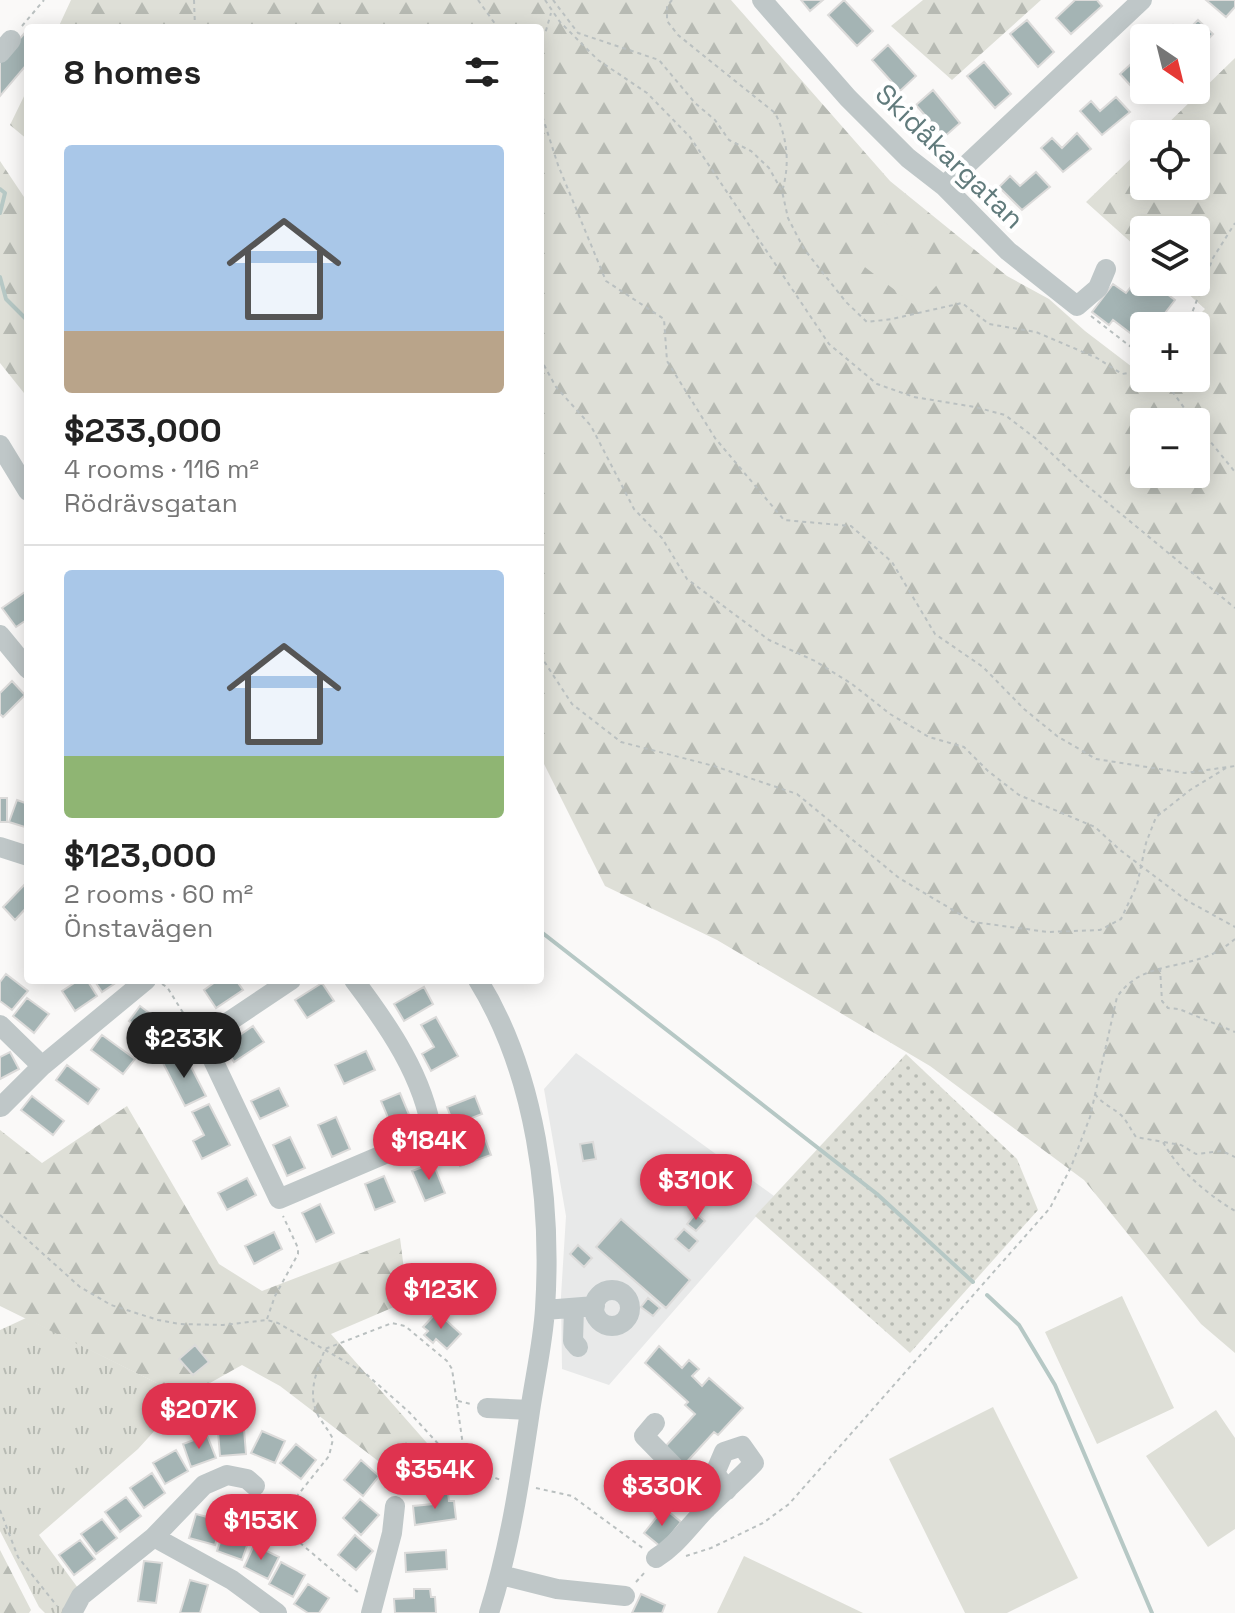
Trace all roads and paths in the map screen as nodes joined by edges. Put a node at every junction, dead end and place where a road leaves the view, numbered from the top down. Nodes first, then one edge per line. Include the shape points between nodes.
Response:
1 (44, 0) edge
2 (194, 0) edge
3 (478, 0) edge
4 (545, 0) edge
5 (553, 0) edge
6 (672, 0) edge
7 (762, 0) edge
8 (1142, 0) edge
9 (552, 11) junction
10 (24, 24) edge
11 (24, 24) edge
12 (195, 24) edge
13 (496, 24) edge
14 (544, 34) edge
15 (5, 47) edge
16 (544, 121) edge
17 (944, 186) junction
18 (782, 191) junction
19 (1235, 223) edge
20 (1106, 269) dead end
21 (1077, 306) junction
22 (1192, 312) edge
23 (1130, 346) edge
24 (544, 365) edge
25 (1130, 373) edge
26 (1210, 441) edge
27 (0, 445) edge
28 (1235, 472) edge
29 (24, 484) edge
30 (1235, 608) edge
31 (0, 635) edge
32 (544, 661) edge
33 (24, 664) edge
34 (1235, 766) edge
35 (1227, 767) junction
36 (0, 847) edge
37 (24, 855) edge
38 (1141, 865) junction
39 (1235, 927) edge
40 (1235, 939) edge
41 (1160, 968) junction
42 (141, 984) edge
43 (161, 984) edge
44 (285, 984) edge
45 (357, 984) edge
46 (480, 984) edge
47 (0, 1025) edge
48 (1235, 1032) edge
49 (203, 1039) junction
50 (42, 1066) junction
51 (1095, 1094) junction
52 (1, 1107) edge
53 (1163, 1142) junction
54 (1235, 1157) edge
55 (279, 1199) junction
56 (1235, 1211) edge
57 (0, 1215) edge
58 (595, 1306) dead end
59 (574, 1308) junction
60 (545, 1310) junction
61 (267, 1320) junction
62 (578, 1347) dead end
63 (325, 1349) junction
64 (487, 1408) dead end
65 (530, 1410) junction
66 (655, 1423) dead end
67 (442, 1448) junction
68 (467, 1468) junction
69 (510, 1482) dead end
70 (255, 1486) joint
71 (531, 1487) dead end
72 (727, 1490) dead end
73 (395, 1506) joint
74 (706, 1509) junction
75 (0, 1510) edge
76 (281, 1516) junction
77 (154, 1537) junction
78 (656, 1558) junction
79 (501, 1575) junction
80 (625, 1596) dead end
81 (372, 1609) edge
82 (63, 1613) edge
83 (72, 1613) edge
84 (277, 1613) edge
85 (489, 1613) edge

1 - 10 path
2 - 12 path
3 - 13 path
4 - 9 path
5 - 18 path via 578,33 659,60 729,140 769,168
6 - 18 path via 667,21 678,35 775,113 786,152
7 - 17 street, Skidåkargatan via 848,98
8 - 17 street
9 - 14 path
9 - 30 path via 598,60 647,93 690,137 829,344 877,384 1005,415
11 - 15 path
16 - 35 path via 606,281 664,319 667,361 715,438 784,520 851,526 892,562 935,634 983,667 1057,736 1096,759 1185,773
17 - 21 street, Skidåkargatan via 1008,251
18 - 25 path via 804,249 867,322 962,303 989,324 1036,332 1122,374
19 - 22 path via 1213,258
20 - 21 street via 1098,288
21 - 23 path
24 - 38 path via 591,426 634,509 662,538 687,579 769,640 815,661 929,737 964,747 1019,795 1095,827
26 - 28 path
27 - 29 street
31 - 33 street
32 - 38 path via 572,704 621,742 797,794 899,878 973,922 1048,932 1100,930 1121,919
34 - 35 path
35 - 38 path via 1156,817
36 - 37 street
38 - 39 path via 1186,900
40 - 41 path via 1200,959
41 - 48 path via 1162,1001 1168,1008
41 - 51 path via 1136,977 1117,997
42 - 50 street
43 - 49 path
44 - 49 street
45 - 55 street via 396,1041 430,1114 432,1134
46 - 60 street via 521,1078 535,1132 543,1180
47 - 50 street
49 - 55 street
50 - 52 street
51 - 53 path via 1124,1118 1136,1137
51 - 78 path via 1071,1167 1050,1208 789,1504 711,1548
53 - 54 path via 1196,1154 1222,1151
53 - 56 path via 1179,1166
55 - 61 path via 298,1254
57 - 61 path via 80,1287 111,1305 179,1324
58 - 59 street
59 - 60 street
59 - 62 street via 573,1341
60 - 65 street
61 - 63 path
63 - 67 path via 365,1373
63 - 68 path via 392,1323 405,1326 447,1361
63 - 76 path via 312,1398 333,1439 329,1456
64 - 65 street
65 - 79 street
66 - 74 street via 644,1436 696,1489
67 - 68 path
67 - 73 path
68 - 69 path
70 - 76 path
70 - 77 street via 239,1476 214,1479
71 - 78 path via 572,1496
72 - 74 street
73 - 81 street
74 - 78 street via 671,1549
75 - 82 path via 18,1557
76 - 81 path via 292,1536
77 - 83 street via 81,1596
77 - 84 street via 232,1580
79 - 80 street via 557,1589
79 - 85 street

